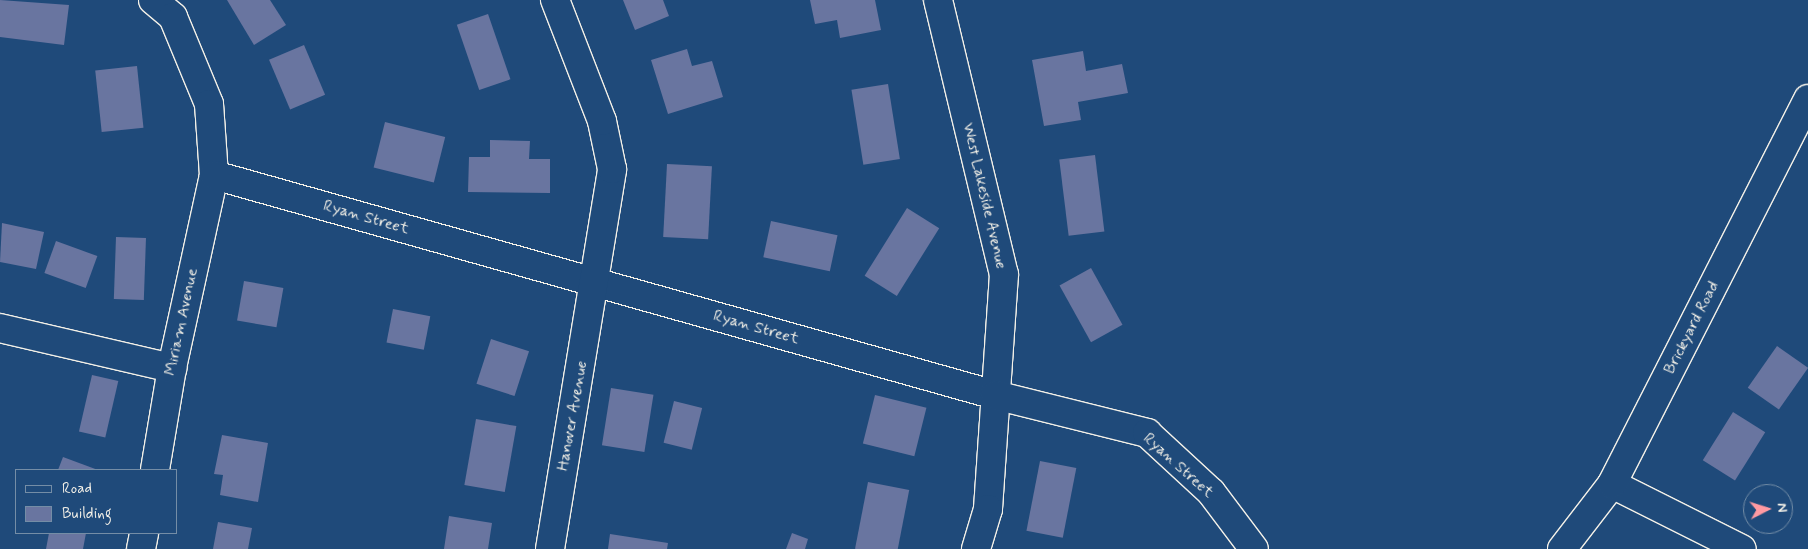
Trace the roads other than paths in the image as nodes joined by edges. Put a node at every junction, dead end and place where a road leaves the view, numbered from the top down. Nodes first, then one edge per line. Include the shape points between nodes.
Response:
1 (153, 0) edge
2 (555, 0) edge
3 (938, 0) edge
4 (1808, 99) edge
5 (214, 175) junction
6 (595, 284) junction
7 (0, 328) edge
8 (172, 368) junction
9 (995, 395) junction
10 (154, 469) edge
11 (1612, 484) junction
12 (144, 534) edge
13 (141, 549) edge
14 (550, 549) edge
15 (976, 549) edge
16 (1254, 549) edge
17 (1562, 549) edge
18 (1742, 549) edge

1 - 5 street, Miriam Avenue via 174,17 210,104
2 - 6 street, Hanover Avenue via 602,121 612,169
3 - 9 street, West Lakeside Avenue via 1004,274
4 - 11 street, Brickyard Road
5 - 6 street, Ryan Street
5 - 8 street, Miriam Avenue
6 - 9 street, Ryan Street
6 - 14 street, Hanover Avenue
7 - 8 street
8 - 10 street, Miriam Avenue
9 - 15 street, West Lakeside Avenue via 988,509
9 - 16 street, Ryan Street via 1147,433 1211,492
11 - 17 street, Brickyard Road
11 - 18 street
12 - 13 street

